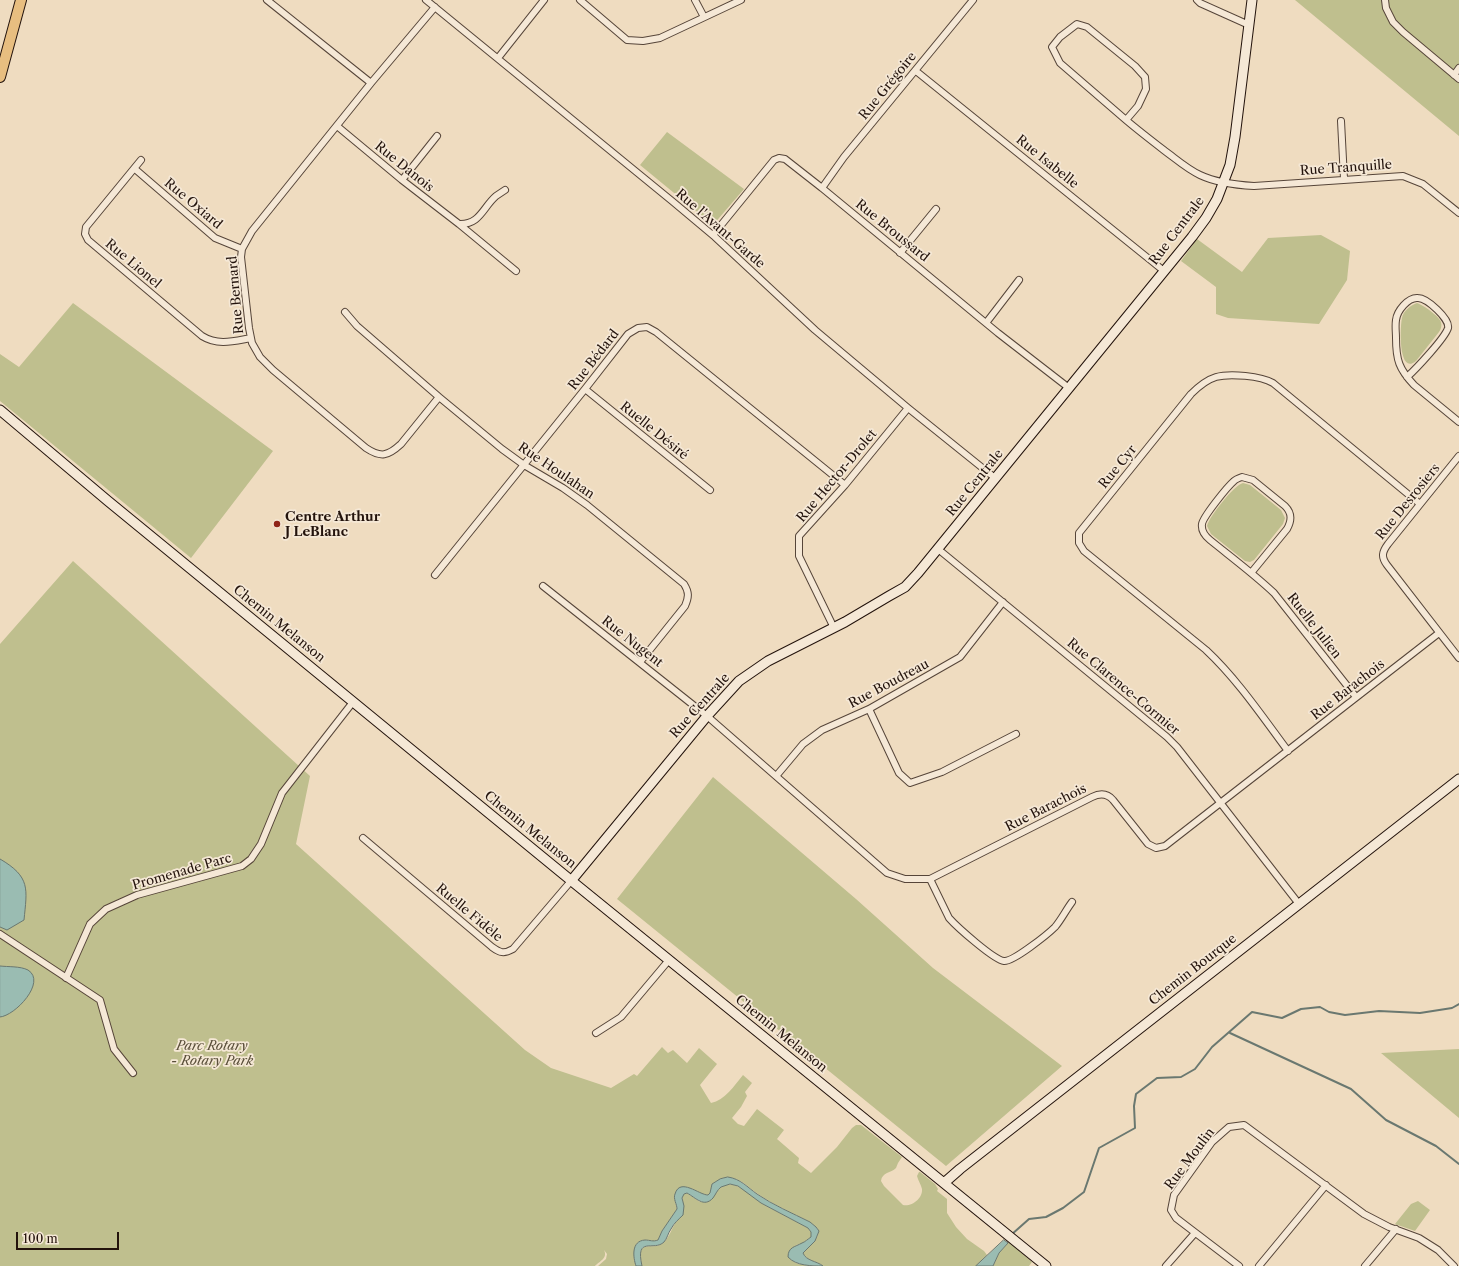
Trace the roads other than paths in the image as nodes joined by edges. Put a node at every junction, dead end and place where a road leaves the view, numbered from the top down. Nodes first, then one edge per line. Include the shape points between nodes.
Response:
1 (21, 0) edge
2 (267, 0) edge
3 (426, 0) edge
4 (544, 0) edge
5 (580, 0) edge
6 (695, 0) edge
7 (741, 0) edge
8 (974, 0) edge
9 (1197, 0) edge
10 (1252, 0) edge
11 (1385, 0) edge
12 (435, 7) junction
13 (704, 17) junction
14 (1249, 25) junction
15 (498, 58) junction
16 (1459, 68) edge
17 (916, 71) junction
18 (0, 77) edge
19 (1456, 77) edge
20 (371, 83) junction
21 (1126, 120) junction
22 (1341, 121) dead end
23 (337, 126) junction
24 (437, 136) dead end
25 (141, 160) dead end
26 (135, 168) junction
27 (1344, 179) junction
28 (402, 180) junction
29 (1224, 182) junction
30 (822, 188) junction
31 (505, 190) dead end
32 (936, 209) dead end
33 (1459, 213) edge
34 (459, 224) junction
35 (713, 235) junction
36 (242, 249) junction
37 (900, 253) junction
38 (516, 271) dead end
39 (1164, 271) junction
40 (1019, 280) dead end
41 (345, 312) dead end
42 (986, 323) junction
43 (251, 338) junction
44 (1407, 377) junction
45 (1069, 388) junction
46 (585, 389) junction
47 (439, 397) junction
48 (908, 408) junction
49 (0, 410) edge
50 (1459, 422) edge
51 (1459, 456) edge
52 (524, 465) junction
53 (995, 478) junction
54 (845, 485) junction
55 (710, 490) dead end
56 (1420, 504) junction
57 (938, 549) junction
58 (1251, 573) junction
59 (435, 575) dead end
60 (543, 586) dead end
61 (1003, 602) junction
62 (834, 628) junction
63 (1439, 633) junction
64 (1459, 658) edge
65 (640, 662) junction
66 (1356, 697) junction
67 (353, 702) junction
68 (869, 709) junction
69 (707, 716) junction
70 (1016, 734) dead end
71 (1288, 750) junction
72 (776, 776) junction
73 (1459, 779) edge
74 (1221, 803) junction
75 (363, 838) dead end
76 (930, 878) junction
77 (571, 881) junction
78 (1072, 902) dead end
79 (1299, 904) junction
80 (0, 934) edge
81 (669, 960) junction
82 (66, 978) junction
83 (596, 1033) dead end
84 (133, 1073) dead end
85 (944, 1183) junction
86 (1326, 1185) junction
87 (1396, 1229) junction
88 (1195, 1233) junction
89 (1046, 1266) edge
90 (1166, 1266) edge
91 (1239, 1266) edge
92 (1258, 1266) edge
93 (1365, 1266) edge
94 (1454, 1266) edge

1 - 18 main road
2 - 20 street
3 - 12 street, Rue l'Avant-Garde
4 - 15 street
5 - 13 street via 626,40 643,42 660,38
6 - 13 street
7 - 13 street
8 - 17 street, Rue Grégoire
9 - 14 street
10 - 14 street, Rue Centrale
11 - 19 street via 1393,22
12 - 15 street, Rue l'Avant-Garde
12 - 20 street, Rue Bernard
14 - 29 street, Rue Centrale via 1235,137
15 - 35 street, Rue l'Avant-Garde
16 - 19 street
17 - 30 street, Rue Grégoire
17 - 39 street, Rue Isabelle
20 - 23 street, Rue Bernard
21 - 21 street, Rue Tranquille via 1138,106 1146,89 1145,77 1087,27 1077,24 1052,47 1060,63
21 - 29 street, Rue Tranquille via 1185,166 1201,175
22 - 27 street
23 - 28 street, Rue Danois
23 - 36 street, Rue Bernard via 252,231
24 - 28 street
25 - 26 street, Rue Lionel
26 - 36 street, Rue Oxiard via 215,238
26 - 43 street, Rue Lionel via 86,227 85,234 88,240 202,336 221,342
27 - 29 street, Rue Tranquille via 1254,186
27 - 33 street, Rue Tranquille via 1408,177 1423,184
28 - 34 street, Rue Danois
29 - 39 street, Rue Centrale via 1206,218
30 - 35 street, Rue Broussard via 787,160 777,159
30 - 37 street, Rue Broussard
31 - 34 street via 496,196 475,220 468,224
32 - 37 street
34 - 38 street, Rue Danois
35 - 48 street, Rue l'Avant-Garde via 815,330
36 - 43 street, Rue Bernard
37 - 42 street, Rue Broussard
39 - 45 street, Rue Centrale
40 - 42 street
41 - 47 street, Rue Houlahan
42 - 45 street, Rue Broussard
43 - 47 street, Rue Bernard via 260,357 273,370 374,453 387,455 394,451
44 - 44 street via 1420,365 1448,327 1444,316 1417,298 1407,303 1396,321 1397,357
44 - 50 street
45 - 53 street, Rue Centrale
46 - 52 street, Rue Bédard
46 - 54 street, Rue Bédard via 628,334 638,328 647,327
46 - 55 street, Ruelle Désiré
47 - 52 street, Rue Houlahan
48 - 53 street, Rue l'Avant-Garde
48 - 54 street, Rue Hector-Drolet
49 - 67 street, Chemin Melanson
51 - 56 street, Rue Desrosiers
52 - 59 street, Rue Bédard
52 - 65 street, Rue Houlahan via 587,505 677,577 688,590 685,606
53 - 57 street, Rue Centrale
54 - 62 street, Rue Hector-Drolet via 800,536 800,556
56 - 63 street, Rue Desrosiers via 1383,550 1382,556
56 - 71 street, Rue Cyr via 1273,383 1256,377 1222,376 1204,382 1191,394 1079,533 1078,540 1084,551 1221,665
57 - 61 street, Rue Clarence-Cormier
57 - 62 street, Rue Centrale via 905,587
58 - 58 street, Ruelle Julien via 1287,528 1291,517 1287,509 1253,480 1242,478 1233,482 1206,515 1202,528 1207,538
58 - 66 street, Ruelle Julien via 1284,604
60 - 65 street, Rue Nugent
61 - 68 street, Rue Boudreau via 960,657
61 - 74 street, Rue Clarence-Cormier via 1167,736
62 - 69 street, Rue Centrale via 768,661 739,681
63 - 64 street, Rue Desrosiers
63 - 66 street, Rue Barachois
65 - 69 street, Rue Nugent
66 - 71 street, Rue Barachois
67 - 77 street, Chemin Melanson
67 - 82 street, Promenade Parc via 282,793 261,844 251,859 242,866 137,895 106,908 90,924
68 - 70 street via 898,773 910,783 942,772
68 - 72 street, Rue Boudreau via 822,730 803,744
69 - 72 street, Rue Barachois
69 - 77 street, Rue Centrale
71 - 74 street, Rue Barachois
72 - 76 street, Rue Barachois via 887,873 905,879
73 - 79 street, Chemin Bourque
74 - 76 street, Rue Barachois via 1168,844 1156,848 1148,844 1112,798 1098,794
74 - 79 street, Rue Clarence-Cormier
75 - 77 street, Ruelle Fidèle via 502,953 513,950
76 - 78 street via 949,918 1005,962 1012,960 1055,927
77 - 81 street, Chemin Melanson
79 - 85 street, Chemin Bourque
80 - 82 street
81 - 83 street via 621,1017
81 - 85 street, Chemin Melanson
82 - 84 street via 100,1000 114,1049
85 - 89 street, Chemin Melanson
86 - 87 street, Rue Moulin via 1364,1214
86 - 88 street, Rue Moulin via 1244,1125 1229,1127 1212,1142 1174,1195 1171,1210 1176,1218
86 - 92 street
87 - 93 street
87 - 94 street, Rue Moulin via 1419,1238 1438,1250
88 - 90 street
88 - 91 street, Rue Moulin

